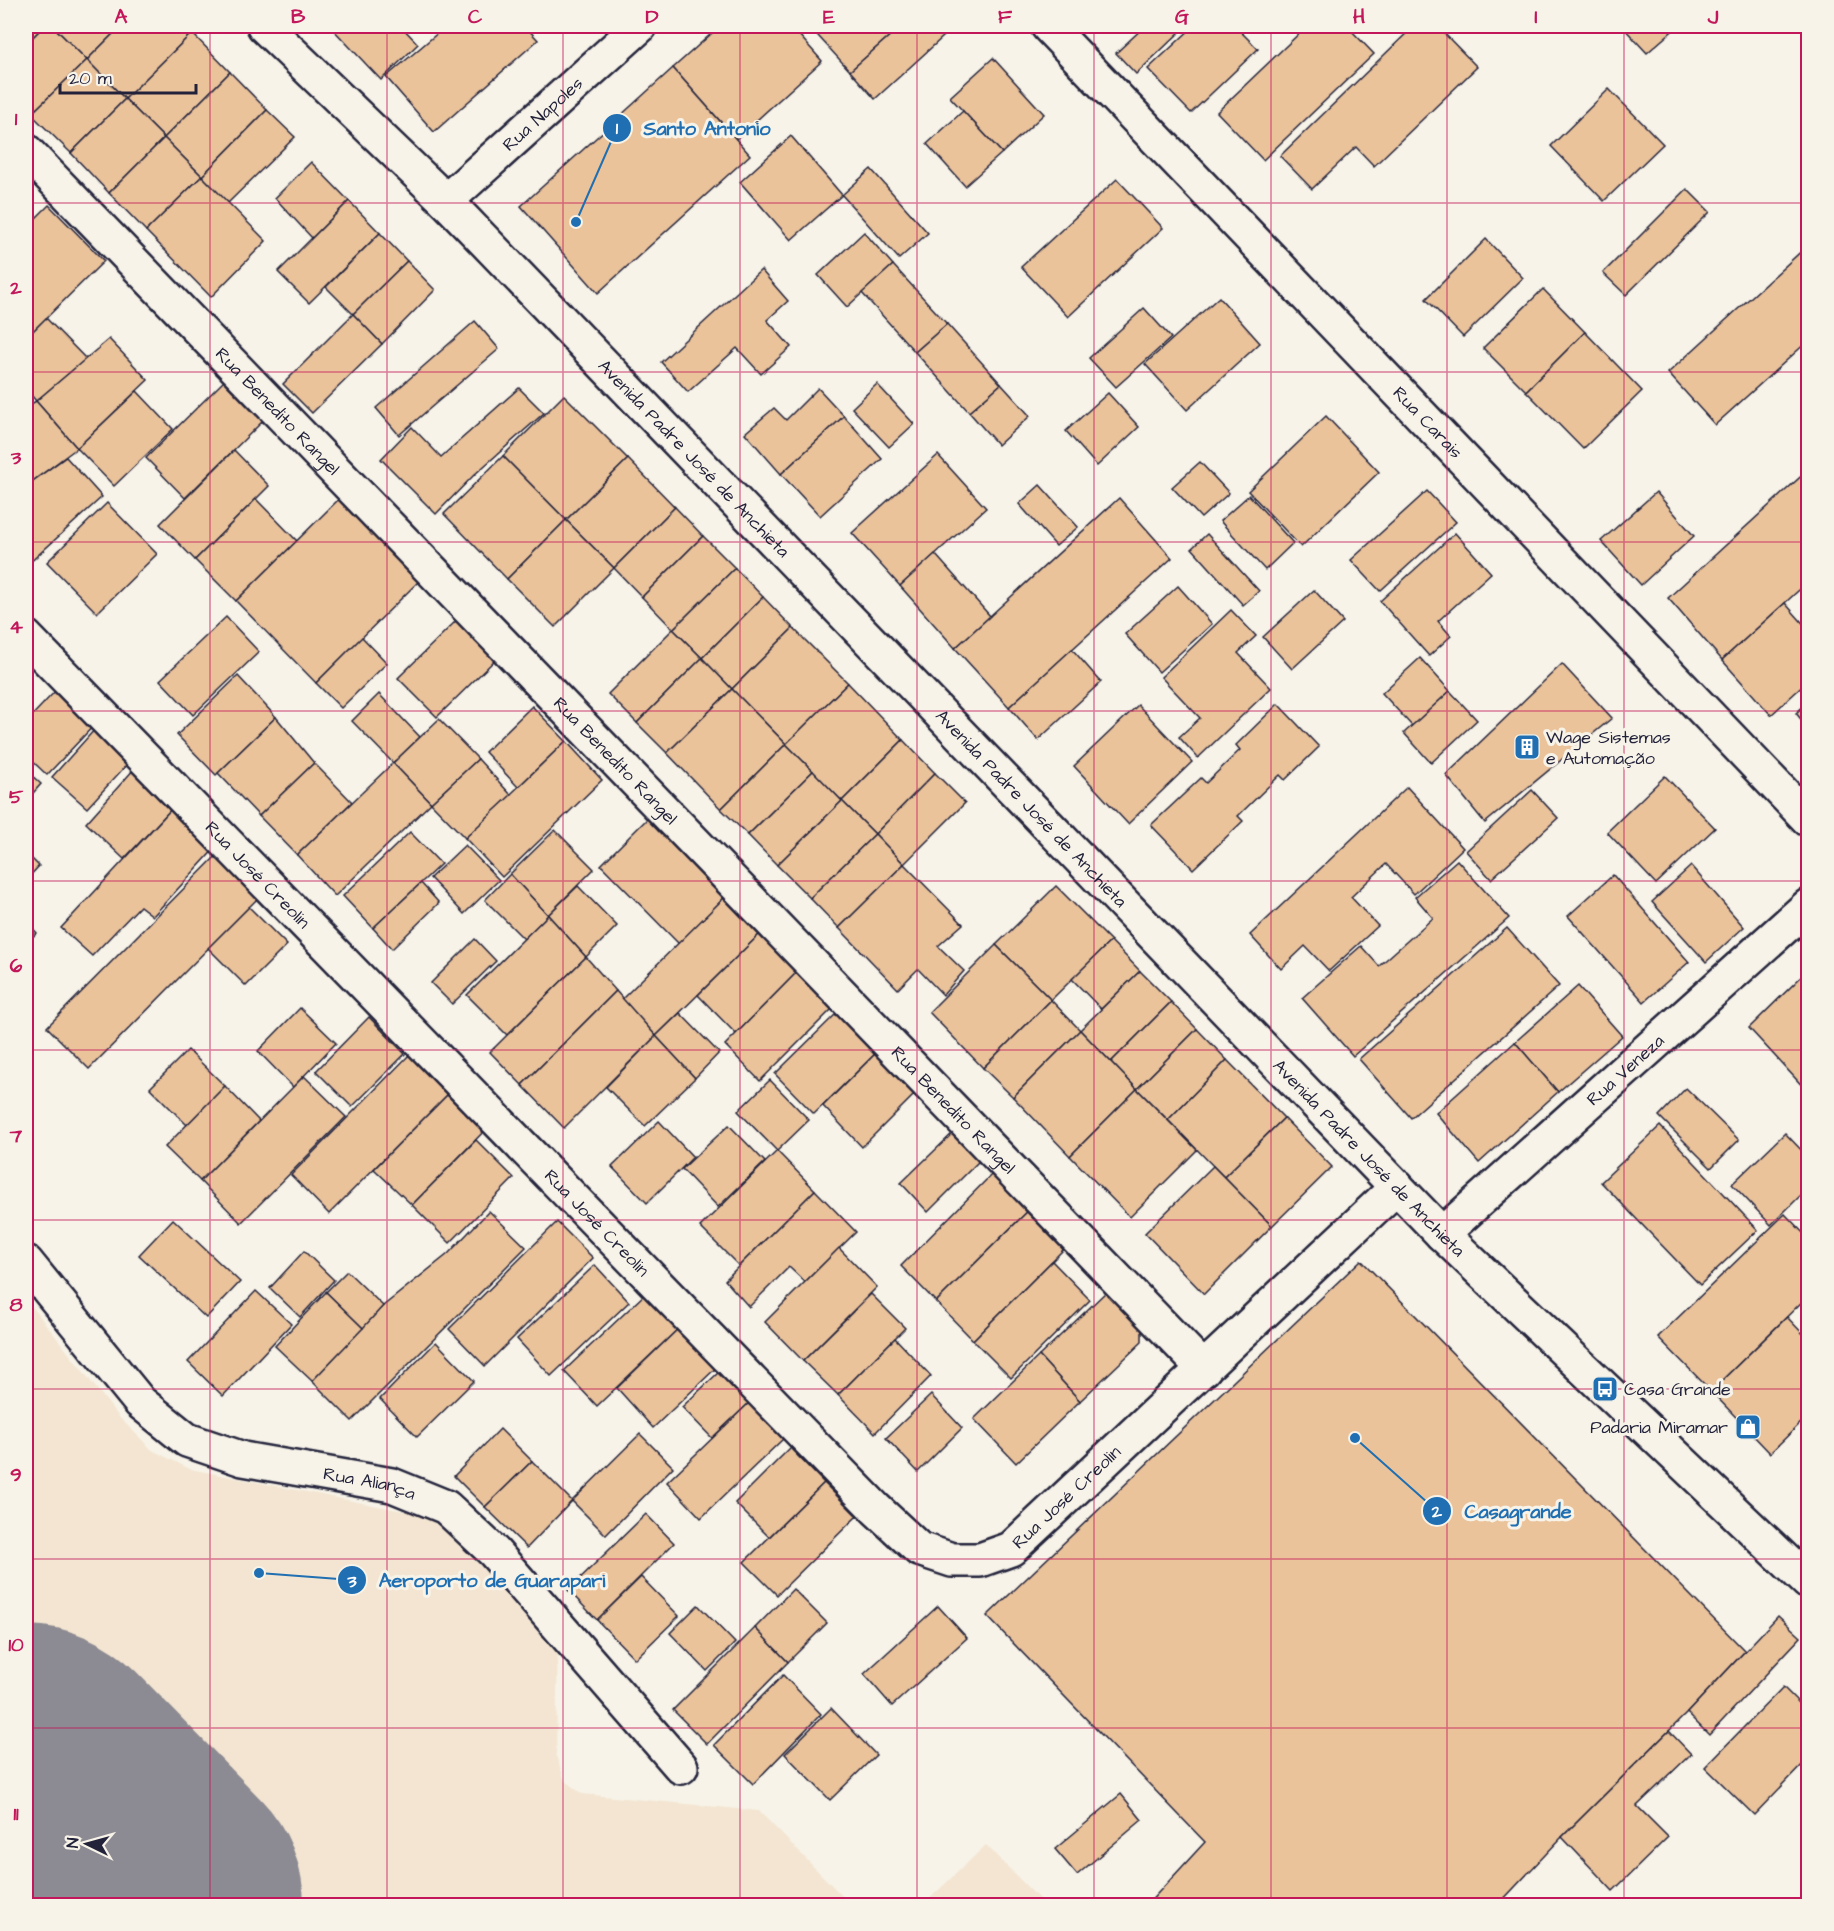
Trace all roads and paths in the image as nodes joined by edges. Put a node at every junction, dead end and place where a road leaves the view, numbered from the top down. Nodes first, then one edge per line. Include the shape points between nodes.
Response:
1 (264, 26) edge
2 (640, 26) edge
3 (1048, 26) edge
4 (26, 151) edge
5 (446, 201) junction
6 (26, 637) edge
7 (1809, 819) edge
8 (1809, 906) edge
9 (1397, 1187) junction
10 (1442, 1234) junction
11 (26, 1262) edge
12 (1204, 1369) junction
13 (1809, 1582) edge
14 (681, 1767) dead end

1 - 5 street, Avenida Padre José de Anchieta
2 - 5 street, Rua Napoles
3 - 7 street, Rua Carais
4 - 12 street, Rua Benedito Rangel
5 - 9 street, Avenida Padre José de Anchieta
6 - 12 street, Rua José Creolin via 919,1549 952,1560 980,1560 1011,1549
8 - 10 street, Rua Veneza
9 - 10 street, Avenida Padre José de Anchieta
9 - 12 street, Rua José Creolin
10 - 13 street, Avenida Padre José de Anchieta
11 - 14 street, Rua Aliança via 140,1402 187,1440 243,1459 392,1485 446,1508 494,1552

